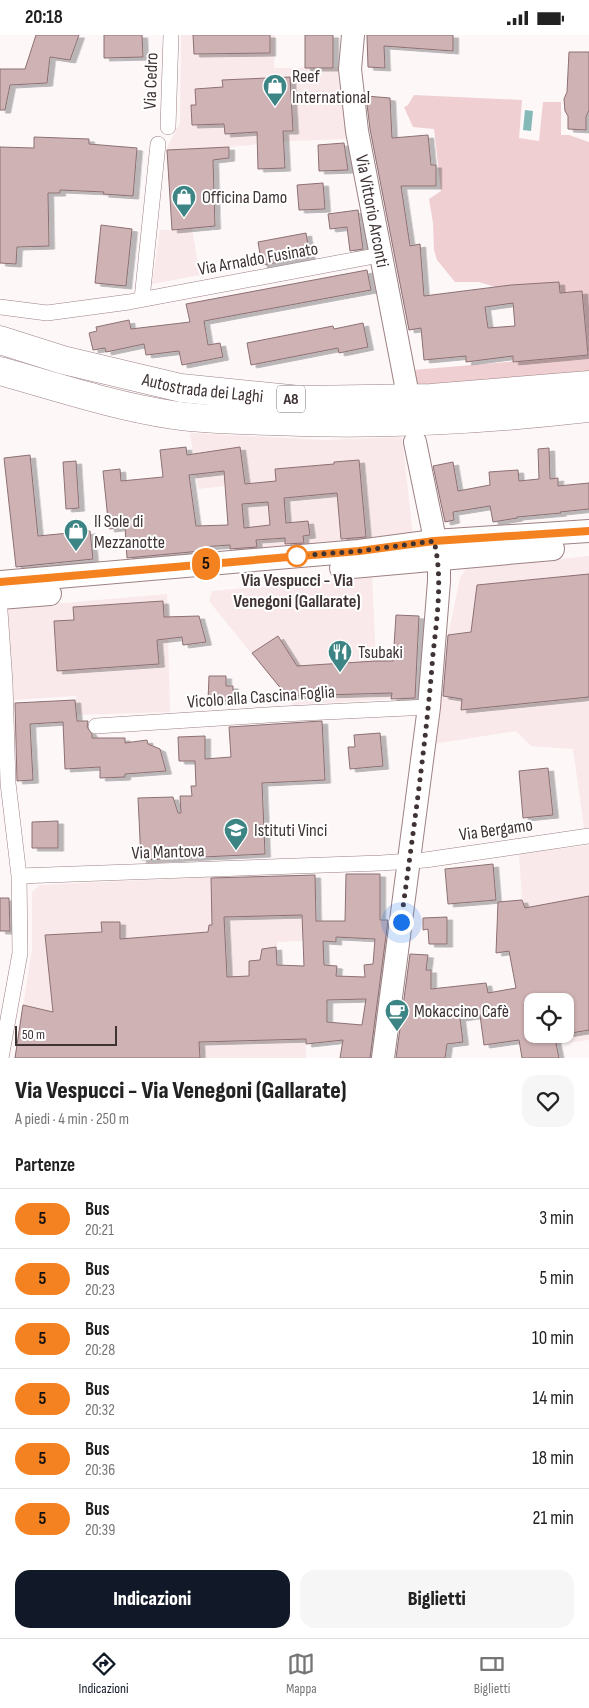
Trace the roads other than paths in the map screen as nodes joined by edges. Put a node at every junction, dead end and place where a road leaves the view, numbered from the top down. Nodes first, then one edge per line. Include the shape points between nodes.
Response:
1 (171, 35) edge
2 (353, 35) edge
3 (168, 127) dead end
4 (158, 144) dead end
5 (380, 255) junction
6 (142, 299) junction
7 (0, 307) edge
8 (0, 329) edge
9 (0, 340) edge
10 (0, 371) edge
11 (0, 383) edge
12 (406, 385) dead end
13 (589, 385) edge
14 (103, 400) junction
15 (300, 400) junction
16 (589, 408) edge
17 (415, 442) dead end
18 (589, 531) edge
19 (589, 546) edge
20 (437, 550) junction
21 (0, 582) edge
22 (0, 598) edge
23 (0, 611) edge
24 (429, 707) junction
25 (96, 726) dead end
26 (589, 835) edge
27 (408, 861) junction
28 (19, 876) junction
29 (1, 1058) edge
30 (383, 1058) edge

1 - 3 street, Via Cedro
2 - 5 main road, Via Vittorio Arconti via 350,69 353,105
4 - 6 street
5 - 6 street, Via Arnaldo Fusinato
5 - 12 main road, Via Vittorio Arconti
6 - 7 street, Via Arnaldo Fusinato via 47,313
8 - 15 highway via 186,378
9 - 15 highway, Autostrada dei Laghi / A8 via 63,360 181,388
10 - 14 highway, Autostrada dei Laghi / A8
11 - 14 highway
13 - 15 highway, Autostrada dei Laghi / A8 via 431,398
14 - 16 highway, Autostrada dei Laghi / A8 via 173,415 357,423
17 - 20 main road
18 - 20 main road
19 - 20 main road
20 - 21 main road via 359,551
20 - 22 main road
20 - 24 main road via 437,618
23 - 28 street via 8,783
24 - 25 street, Vicolo alla Cascina Foglia
24 - 27 main road
26 - 27 street, Via Bergamo
27 - 28 street, Via Mantova
27 - 30 main road
28 - 29 street via 20,953

